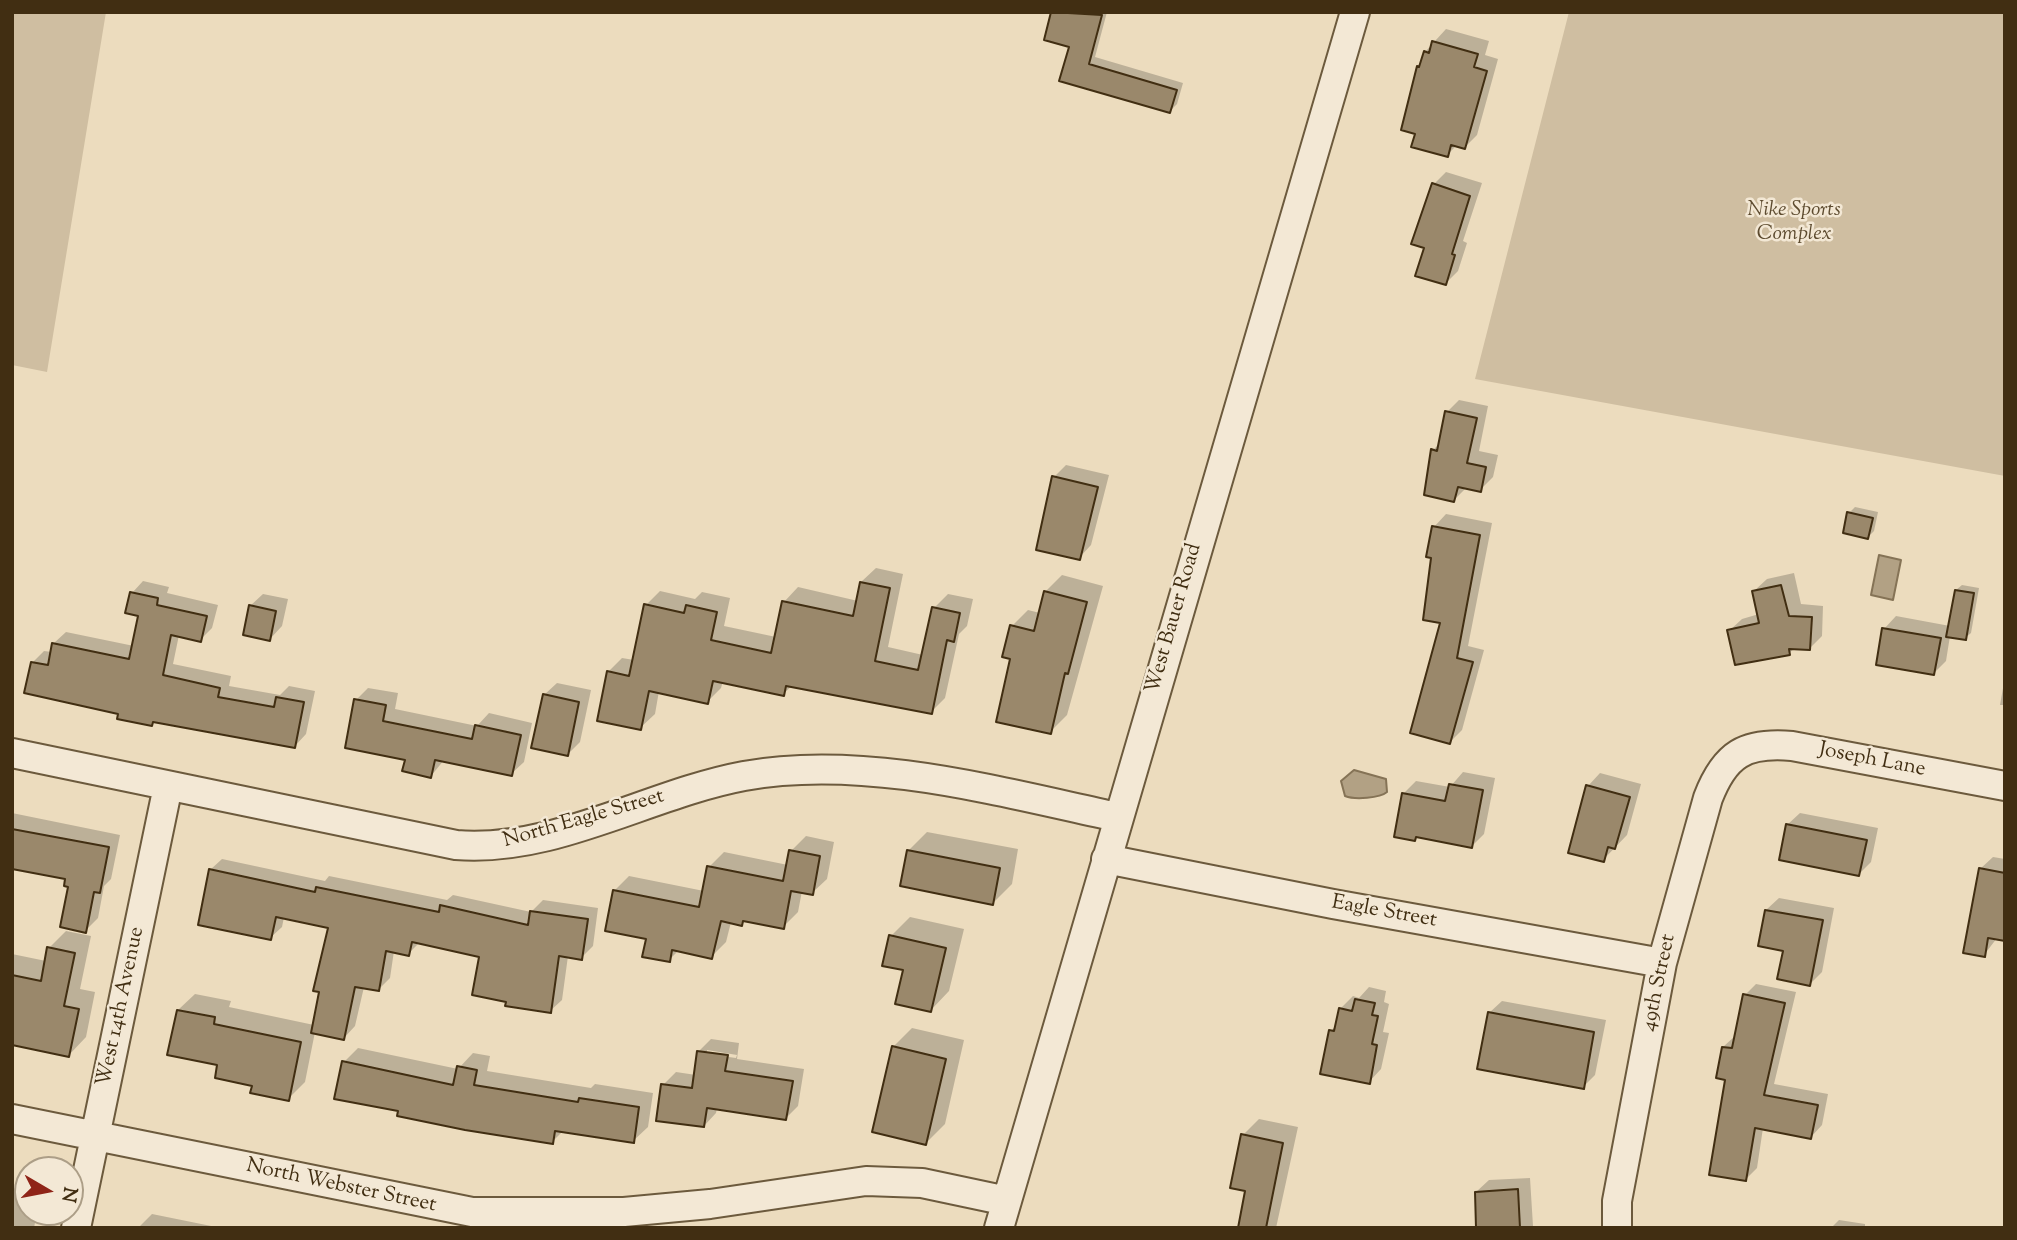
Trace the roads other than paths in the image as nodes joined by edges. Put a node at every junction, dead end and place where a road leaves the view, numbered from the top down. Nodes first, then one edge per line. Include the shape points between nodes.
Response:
1 (1355, 12) edge
2 (1740, 752) joint
3 (12, 753) edge
4 (168, 786) junction
5 (2005, 786) edge
6 (1117, 817) junction
7 (1106, 859) junction
8 (1662, 963) junction
9 (12, 1119) edge
10 (94, 1136) junction
11 (1007, 1201) junction
12 (76, 1228) edge
13 (999, 1228) edge
14 (1617, 1228) edge

1 - 6 street, West Bauer Road
2 - 5 street, Joseph Lane via 1757,746 1792,746
2 - 8 street, 49th Street via 1717,776 1708,798
3 - 4 street, North Eagle Street
4 - 6 street, North Eagle Street via 456,845 486,847 594,821 687,790 780,772 864,772 933,781
4 - 10 street, West 14th Avenue
6 - 7 street, West Bauer Road
7 - 8 street, Eagle Street
7 - 11 street, West Bauer Road
8 - 14 street, 49th Street via 1617,1201
9 - 10 street, North Webster Street
10 - 11 street, North Webster Street via 472,1212 624,1212 866,1181 922,1183
10 - 12 street, West 14th Avenue
11 - 13 street, West Bauer Road

